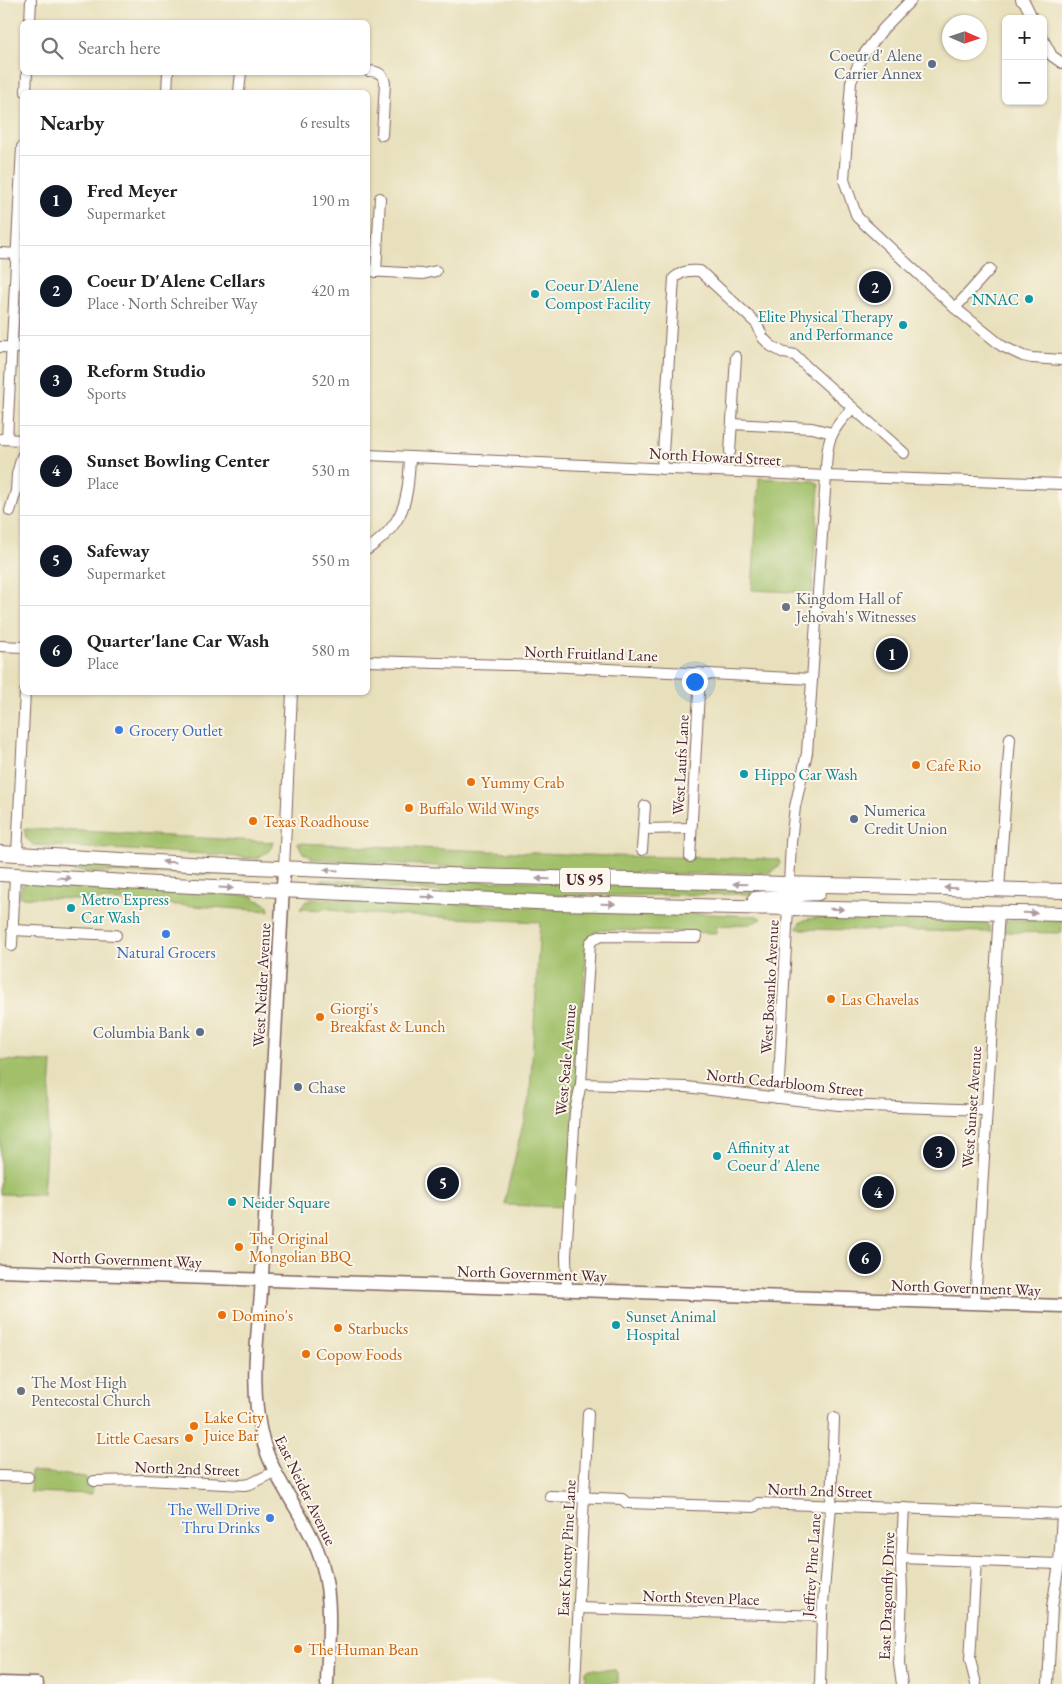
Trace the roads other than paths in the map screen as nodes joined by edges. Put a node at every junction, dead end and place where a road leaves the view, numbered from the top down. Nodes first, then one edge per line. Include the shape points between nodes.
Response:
1 (31, 0) edge
2 (911, 0) edge
3 (1021, 0) edge
4 (1031, 15) edge
5 (30, 20) edge
6 (1047, 46) edge
7 (1062, 63) edge
8 (370, 72) edge
9 (27, 75) edge
10 (168, 75) edge
11 (241, 75) edge
12 (26, 90) edge
13 (167, 90) edge
14 (239, 90) edge
15 (382, 134) dead end
16 (380, 198) dead end
17 (20, 224) edge
18 (0, 253) edge
19 (19, 254) edge
20 (990, 268) dead end
21 (436, 271) dead end
22 (372, 272) edge
23 (955, 308) junction
24 (0, 347) edge
25 (11, 348) junction
26 (20, 348) edge
27 (736, 357) dead end
28 (1062, 360) edge
29 (853, 408) junction
30 (732, 424) junction
31 (832, 433) junction
32 (3, 439) edge
33 (20, 440) edge
34 (730, 452) dead end
35 (904, 453) dead end
36 (370, 455) edge
37 (410, 457) junction
38 (20, 463) edge
39 (662, 469) junction
40 (826, 476) junction
41 (1062, 484) edge
42 (10, 512) dead end
43 (370, 548) edge
44 (0, 646) edge
45 (20, 647) edge
46 (370, 661) edge
47 (700, 673) junction
48 (812, 679) junction
49 (25, 695) edge
50 (292, 695) edge
51 (1010, 738) dead end
52 (645, 806) dead end
53 (691, 828) junction
54 (644, 829) junction
55 (642, 850) dead end
56 (0, 853) edge
57 (17, 854) junction
58 (45, 855) junction
59 (690, 857) dead end
60 (0, 868) edge
61 (284, 868) junction
62 (0, 874) edge
63 (15, 875) junction
64 (789, 885) junction
65 (872, 887) junction
66 (999, 889) junction
67 (283, 890) junction
68 (1062, 891) edge
69 (715, 906) junction
70 (788, 908) junction
71 (999, 912) junction
72 (1062, 914) edge
73 (12, 930) junction
74 (116, 935) dead end
75 (697, 936) dead end
76 (12, 946) dead end
77 (581, 1084) junction
78 (778, 1098) junction
79 (986, 1110) junction
80 (0, 1271) edge
81 (262, 1280) junction
82 (567, 1290) junction
83 (975, 1304) junction
84 (1062, 1306) edge
85 (588, 1413) dead end
86 (834, 1418) dead end
87 (276, 1471) junction
88 (0, 1476) edge
89 (28, 1478) dead end
90 (94, 1482) dead end
91 (550, 1496) dead end
92 (584, 1498) junction
93 (831, 1506) junction
94 (904, 1508) junction
95 (1062, 1514) edge
96 (901, 1558) junction
97 (976, 1561) junction
98 (1059, 1564) junction
99 (579, 1608) junction
100 (822, 1616) junction
101 (0, 1682) edge
102 (37, 1684) edge
103 (327, 1684) edge
104 (575, 1684) edge
105 (820, 1684) edge
106 (902, 1684) edge
107 (976, 1684) edge
108 (1048, 1684) edge

1 - 5 street
2 - 23 street via 861,58 851,82 844,180 857,217
3 - 4 street
6 - 7 street via 1052,56
8 - 15 street via 382,75 385,83
9 - 12 street
10 - 13 street
11 - 14 street
16 - 22 street
17 - 19 street
18 - 19 street
19 - 25 street
20 - 23 street
21 - 22 street via 423,274
23 - 28 street via 1008,350 1032,358
24 - 25 street
25 - 26 street
25 - 32 street
27 - 30 street
29 - 31 street
29 - 35 street
29 - 39 street via 795,355 771,346 757,324 700,271 682,271 674,278
30 - 31 street via 812,428
30 - 34 street
31 - 40 street via 826,456
32 - 33 street
36 - 37 street, North Howard Street
37 - 39 street, North Howard Street
37 - 43 street via 408,494 403,511 392,528
38 - 42 street
39 - 40 street, North Howard Street
40 - 41 street, North Howard Street
40 - 48 street
44 - 45 street
46 - 47 street, North Fruitland Lane
47 - 48 street, North Fruitland Lane
47 - 53 street, West Laufs Lane
48 - 64 street via 807,753 795,807
49 - 57 street
50 - 61 street, West Neider Avenue
51 - 66 street
52 - 54 street
53 - 54 street, West Laufs Lane
53 - 59 street, West Laufs Lane
54 - 55 street
56 - 57 highway, US 95
57 - 58 highway, US 95
57 - 60 highway via 10,864
61 -> 58 highway, US 95
58 - 63 highway via 24,862
64 -> 61 highway, US 95
61 - 67 main road, West Neider Avenue
62 - 63 highway, US 95
63 -> 67 highway, US 95
63 - 73 street
64 - 65 highway, US 95
64 - 69 highway via 782,898 729,901
66 -> 65 highway, US 95
65 - 70 highway via 796,896
66 - 68 highway, US 95
67 -> 69 highway, US 95 via 558,903
67 - 81 main road, West Neider Avenue
69 - 70 highway, US 95
70 -> 71 highway, US 95
70 - 78 street, West Bosanko Avenue
71 -> 72 highway, US 95
71 - 79 street, West Sunset Avenue
73 - 74 street
73 - 76 street
75 - 77 street, West Seale Avenue via 602,936 590,942
77 - 78 street, North Cedarbloom Street via 670,1086
77 - 82 street, West Seale Avenue via 574,1111
78 - 79 street, North Cedarbloom Street via 839,1105
79 - 83 street, West Sunset Avenue
80 - 81 main road, North Government Way
81 - 82 main road, North Government Way
81 - 87 main road, East Neider Avenue via 256,1347 258,1419 264,1445
82 - 83 main road, North Government Way
83 - 84 main road, North Government Way
85 - 92 street, East Knotty Pine Lane
86 - 93 street, Jeffrey Pine Lane
87 - 90 street, North 2nd Street via 244,1485 146,1480
87 - 103 main road, East Neider Avenue via 317,1548 324,1568 329,1592
88 - 89 street
91 - 92 street, North 2nd Street
92 - 93 street, North 2nd Street via 622,1499 627,1503 645,1504
92 - 99 street, East Knotty Pine Lane
93 - 94 street, North 2nd Street
93 - 100 street, Jeffrey Pine Lane
94 - 95 street, North 2nd Street
94 - 96 street, East Dragonfly Drive
95 - 98 street
96 - 97 street
96 - 106 street, East Dragonfly Drive via 899,1664
97 - 98 street
97 - 107 street via 970,1660
98 - 108 street via 1052,1607
99 - 100 street, North Steven Place
99 - 104 street, East Knotty Pine Lane
100 - 105 street, Jeffrey Pine Lane
101 - 102 main road

